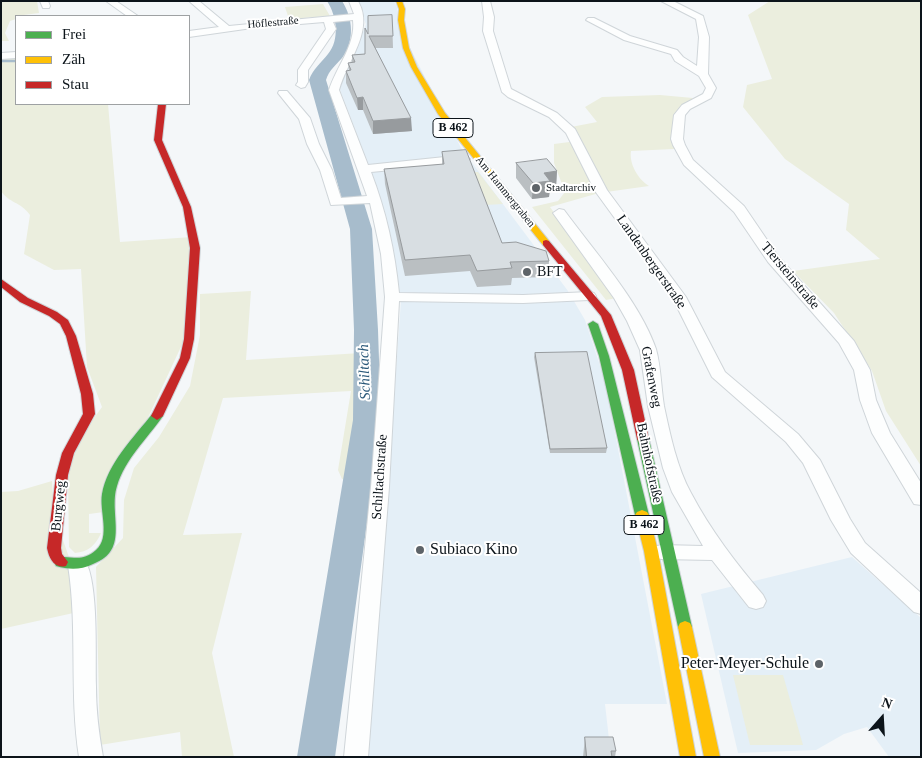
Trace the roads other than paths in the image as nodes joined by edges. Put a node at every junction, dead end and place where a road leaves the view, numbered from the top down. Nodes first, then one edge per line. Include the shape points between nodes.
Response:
1 (110, 1) edge
2 (193, 1) edge
3 (353, 1) edge
4 (399, 1) edge
5 (486, 1) edge
6 (668, 2) edge
7 (131, 15) edge
8 (353, 18) junction
9 (331, 19) junction
10 (591, 20) dead end
11 (226, 28) junction
12 (190, 34) edge
13 (15, 55) edge
14 (1, 56) edge
15 (704, 74) junction
16 (300, 85) dead end
17 (283, 93) dead end
18 (162, 105) edge
19 (477, 158) junction
20 (364, 169) junction
21 (369, 200) junction
22 (559, 213) dead end
23 (1, 282) edge
24 (589, 296) junction
25 (392, 297) junction
26 (921, 500) edge
27 (659, 552) junction
28 (717, 553) junction
29 (78, 565) junction
30 (756, 601) dead end
31 (921, 606) edge
32 (91, 757) edge
33 (356, 757) edge
34 (688, 757) edge
35 (712, 757) edge

1 - 7 street
2 - 11 street
3 - 8 street, Schiltachstraße via 360,16
4 - 19 main road, Am Hammergraben / B 462 via 406,48 414,66 442,114
5 - 31 street, Landenbergerstraße via 488,31 506,90 553,115 571,131 601,191 679,298 718,374 792,438 811,460 858,548
6 - 15 street, Tiersteinstraße via 700,18 704,37
8 - 9 street, Höflestraße
8 - 20 street, Schiltachstraße via 359,27 356,41 334,90
9 - 11 street, Höflestraße
9 - 16 street via 332,29 303,70
10 - 15 street via 628,38 674,52 679,59
11 - 12 street, Höflestraße
13 - 14 street
15 - 26 street, Tiersteinstraße via 711,88 707,96 686,107 680,115 679,146 688,162 739,209 773,259 846,341 862,370 868,400 881,433
17 - 21 street via 304,118 336,202
18 - 29 main road via 158,140 187,207 195,248 189,339 185,358 158,416 119,466 109,490 108,546 101,555
19 - 20 street
19 - 24 main road, Am Hammergraben / B 462
20 - 21 street, Schiltachstraße
21 - 25 street, Schiltachstraße via 388,254
22 - 28 street, Grafenweg via 621,297 645,342 656,406 672,468 681,492
23 - 29 main road, Burgweg via 24,300 64,322 87,394 89,414 68,453 62,475 54,548 61,562
24 - 25 street via 523,299
24 - 27 main road, Bahnhofstraße / B 462 via 591,318
24 - 27 main road, Bahnhofstraße / B 462 via 606,314 628,370
25 - 33 street, Schiltachstraße via 380,487
27 - 28 street
27 - 34 main road, Bahnhofstraße / B 462
27 - 35 main road, Bahnhofstraße / B 462 via 679,594
28 - 30 street, Grafenweg
29 - 32 street via 84,594 85,729

